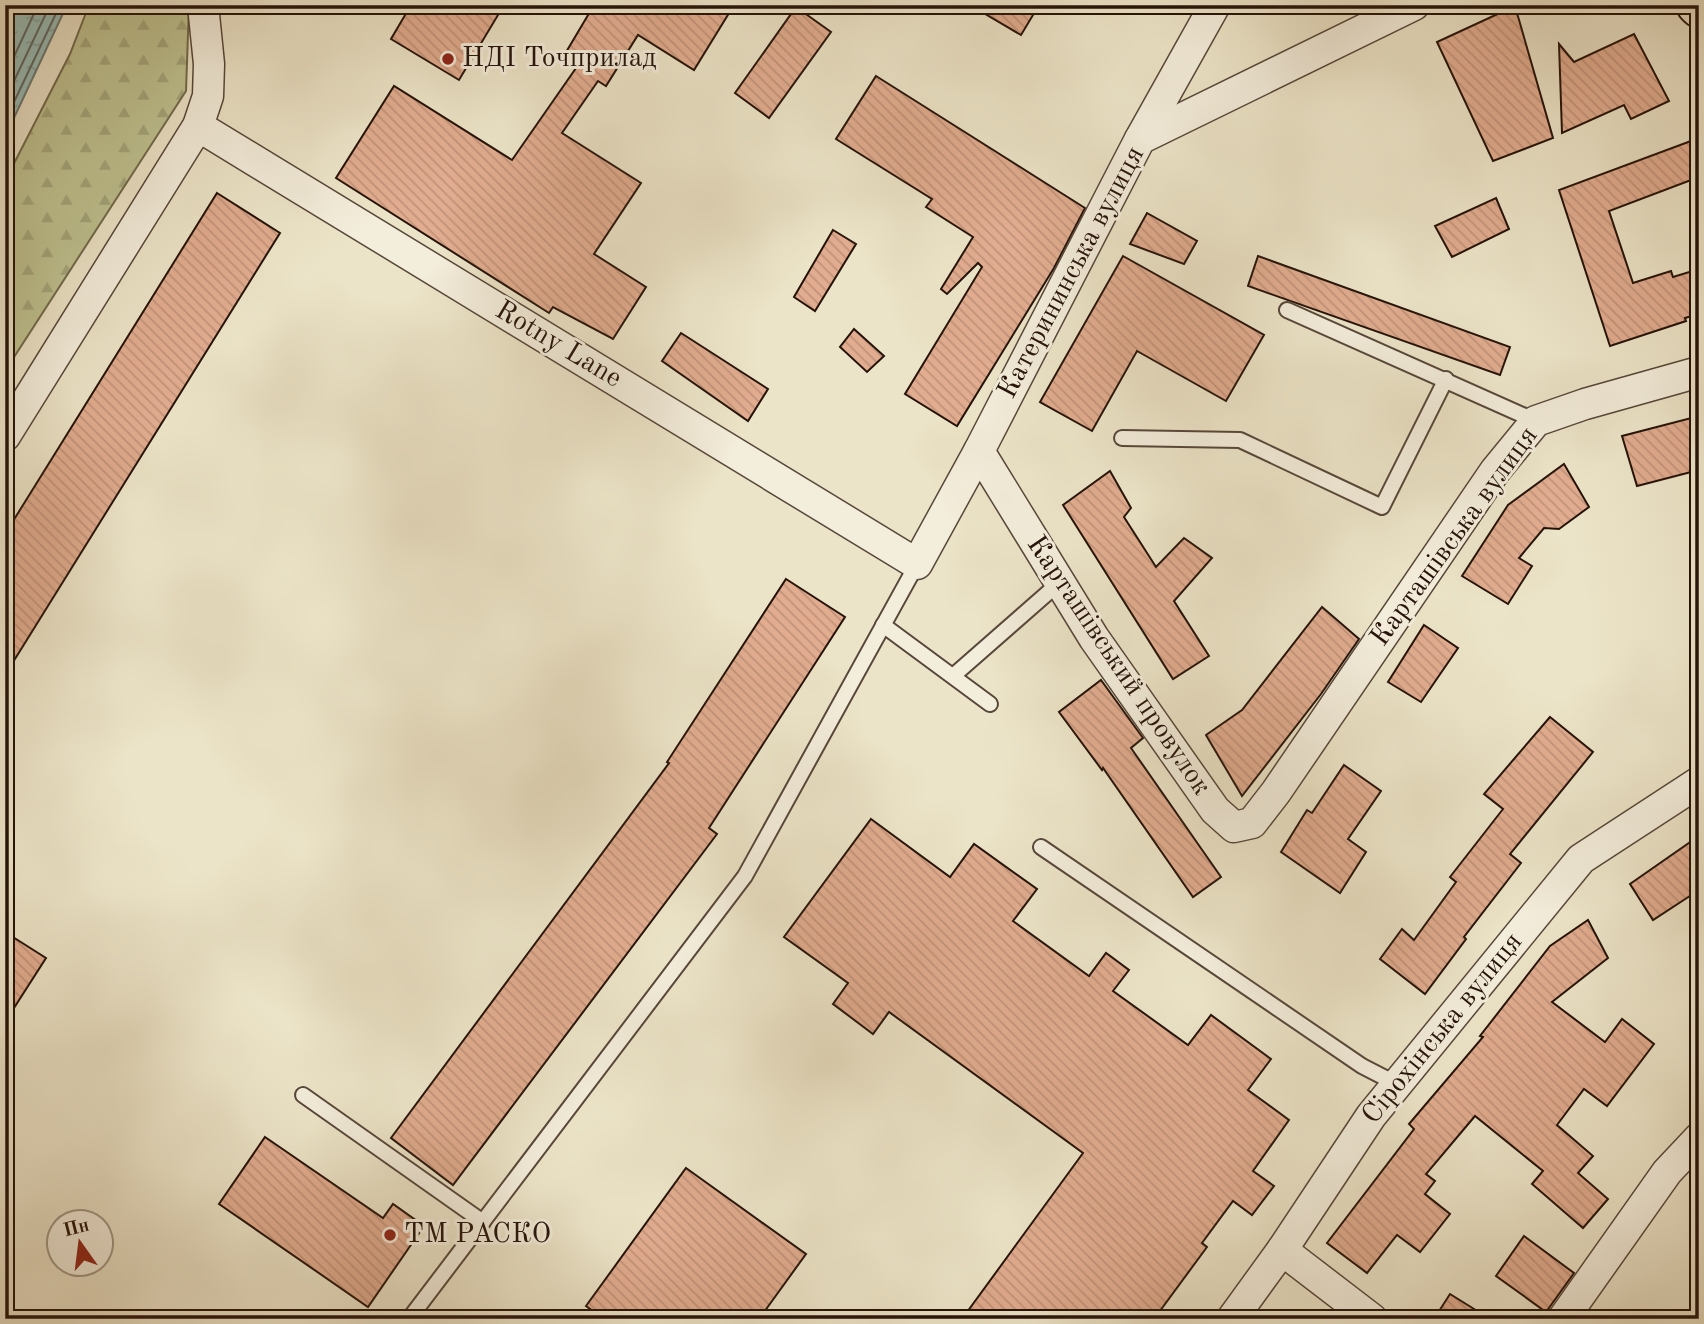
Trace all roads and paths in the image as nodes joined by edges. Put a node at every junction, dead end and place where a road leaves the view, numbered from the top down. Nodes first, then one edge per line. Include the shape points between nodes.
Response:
1 (203, 5) edge
2 (1215, 5) edge
3 (1414, 5) edge
4 (198, 126) junction
5 (1140, 138) junction
6 (1287, 310) dead end
7 (1699, 372) edge
8 (1446, 379) junction
9 (1536, 421) junction
10 (5, 436) edge
11 (1122, 438) dead end
12 (979, 452) junction
13 (917, 564) junction
14 (1059, 583) junction
15 (883, 625) junction
16 (953, 676) junction
17 (990, 704) dead end
18 (1699, 782) edge
19 (1276, 792) joint
20 (1041, 847) dead end
21 (1397, 1084) junction
22 (303, 1095) dead end
23 (1699, 1138) edge
24 (483, 1222) junction
25 (1282, 1250) junction
26 (410, 1319) edge
27 (1232, 1319) edge
28 (1372, 1319) edge
29 (1563, 1319) edge

1 - 4 street via 208,96
2 - 5 street
3 - 5 street, Катерининська вулиця
4 - 10 street
4 - 13 street, Rotny Lane
5 - 12 street, Катерининська вулиця
6 - 8 lane
7 - 9 street, Карташівська вулиця
8 - 9 lane
8 - 11 lane via 1382,507 1240,440
9 - 19 street, Карташівська вулиця via 1495,471
12 - 13 street, Катерининська вулиця
12 - 14 street, Карташівський провулок
13 - 15 lane
14 - 16 lane
14 - 19 street, Карташівський провулок via 1215,810 1234,827 1252,823
15 - 16 lane
15 - 24 lane via 745,876
16 - 17 lane
18 - 21 street, Сірохінська вулиця via 1581,859
20 - 21 lane via 1362,1066
21 - 25 street, Сірохінська вулиця
22 - 24 lane
23 - 29 street via 1667,1172
24 - 26 lane
25 - 27 street, Сірохінська вулиця
25 - 28 street

